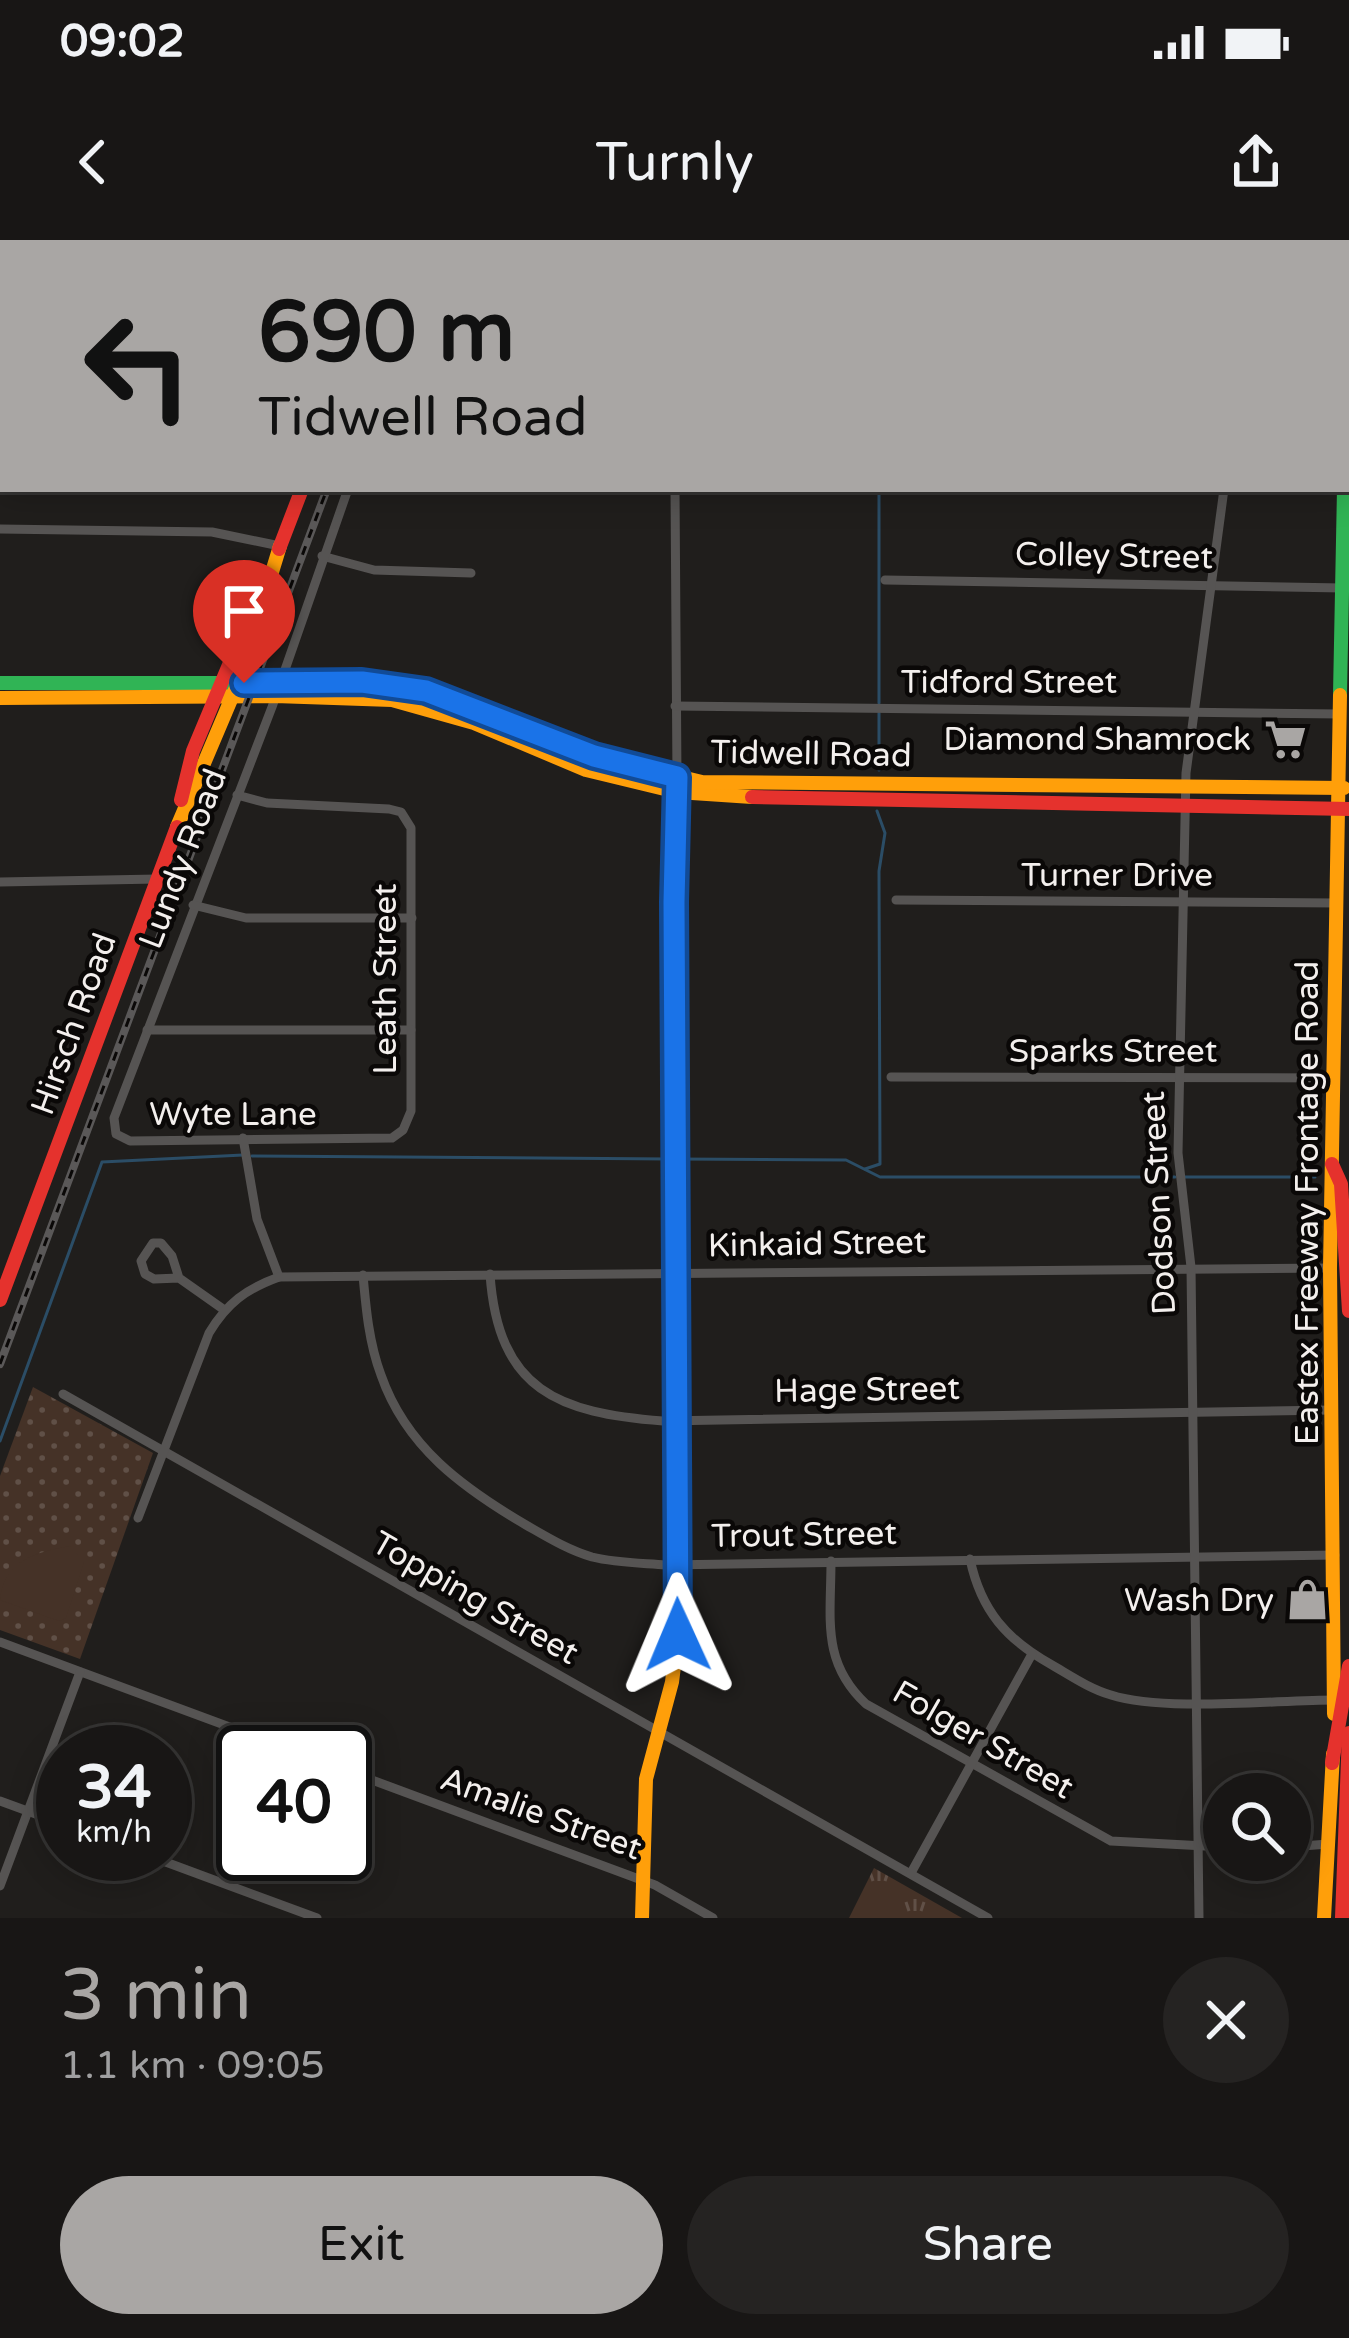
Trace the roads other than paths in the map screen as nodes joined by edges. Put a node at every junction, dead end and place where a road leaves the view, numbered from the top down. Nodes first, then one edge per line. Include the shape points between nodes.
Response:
1 (301, 492) edge
2 (347, 492) edge
3 (675, 492) edge
4 (1224, 492) edge
5 (1344, 492) edge
6 (0, 530) edge
7 (280, 546) junction
8 (322, 556) junction
9 (471, 573) dead end
10 (885, 580) dead end
11 (1210, 584) junction
12 (1343, 588) junction
13 (0, 683) edge
14 (278, 689) junction
15 (71, 690) junction
16 (218, 690) junction
17 (235, 690) junction
18 (0, 698) edge
19 (675, 706) junction
20 (1194, 711) junction
21 (1341, 714) junction
22 (1345, 749) edge
23 (1055, 783) junction
24 (677, 785) junction
25 (1186, 787) junction
26 (1344, 788) edge
27 (814, 791) junction
28 (237, 795) junction
29 (1055, 805) junction
30 (1185, 806) junction
31 (1344, 808) edge
32 (173, 835) junction
33 (1344, 841) edge
34 (157, 880) junction
35 (0, 882) edge
36 (896, 900) dead end
37 (1183, 902) junction
38 (1337, 903) junction
39 (193, 905) junction
40 (412, 918) junction
41 (146, 1030) junction
42 (411, 1030) junction
43 (891, 1077) dead end
44 (1180, 1078) junction
45 (1334, 1078) junction
46 (116, 1112) joint
47 (375, 1141) joint
48 (244, 1143) junction
49 (1332, 1164) junction
50 (1191, 1267) junction
51 (1330, 1268) junction
52 (674, 1272) junction
53 (490, 1274) junction
54 (363, 1275) junction
55 (279, 1276) junction
56 (179, 1278) junction
57 (0, 1300) edge
58 (223, 1309) junction
59 (1349, 1311) edge
60 (63, 1394) dead end
61 (1331, 1410) junction
62 (1194, 1412) junction
63 (676, 1420) junction
64 (162, 1451) junction
65 (139, 1518) dead end
66 (1335, 1555) junction
67 (1196, 1557) junction
68 (970, 1559) junction
69 (831, 1561) junction
70 (677, 1564) junction
71 (0, 1642) edge
72 (1032, 1654) junction
73 (1349, 1666) edge
74 (80, 1672) junction
75 (1335, 1700) junction
76 (1197, 1701) junction
77 (224, 1725) edge
78 (657, 1733) junction
79 (1349, 1733) edge
80 (1332, 1763) junction
81 (972, 1766) junction
82 (372, 1780) edge
83 (0, 1801) edge
84 (28, 1811) junction
85 (36, 1814) edge
86 (1328, 1844) junction
87 (1346, 1844) edge
88 (1311, 1845) edge
89 (1198, 1847) junction
90 (1203, 1847) edge
91 (192, 1872) edge
92 (910, 1873) junction
93 (642, 1880) junction
94 (0, 1886) edge
95 (317, 1918) edge
96 (642, 1918) edge
97 (713, 1918) edge
98 (988, 1918) edge
99 (1199, 1918) edge
100 (1324, 1918) edge
101 (1342, 1918) edge

1 - 7 main road, Hirsch Road
2 - 8 street, Lundy Road
3 - 19 street
4 - 11 street, Dodson Street
5 - 12 main road, Eastex Freeway Frontage Road
6 - 7 street via 212,532
7 - 16 main road, Hirsch Road
7 - 17 main road, Hirsch Road
8 - 9 street via 374,570
8 - 14 street, Lundy Road
10 - 11 street, Colley Street
11 - 12 street, Colley Street
11 - 20 street, Dodson Street
12 - 21 main road, Eastex Freeway Frontage Road
13 - 15 main road, Tidwell Road
14 - 17 main road, Tidwell Road
14 - 24 main road, Tidwell Road via 459,701 542,743
14 - 28 street, Lundy Road
15 - 16 main road, Tidwell Road
15 - 18 main road, Tidwell Road
16 - 17 main road, Tidwell Road
16 - 32 main road, Hirsch Road
17 - 32 main road, Hirsch Road
19 - 20 street, Tidford Street
19 - 24 street
20 - 21 street, Tidford Street
20 - 25 street, Dodson Street
21 - 22 main road, Eastex Freeway Frontage Road
22 - 26 main road, Eastex Freeway Frontage Road
23 - 25 main road, Tidwell Road
23 - 27 main road, Tidwell Road
23 - 29 main road
24 - 27 main road, Tidwell Road
24 - 52 main road
25 - 26 main road, Tidwell Road
25 - 30 street, Dodson Street
26 - 31 main road, Eastex Freeway Frontage Road
27 - 29 main road, Tidwell Road
28 - 39 street, Lundy Road
28 - 40 street, Leath Street via 401,812 411,828
29 - 30 main road, Tidwell Road
30 - 31 main road, Tidwell Road
30 - 37 street, Dodson Street
31 - 33 main road, Eastex Freeway Frontage Road
32 - 34 main road, Hirsch Road
33 - 38 main road, Eastex Freeway Frontage Road
34 - 35 street
34 - 57 main road, Hirsch Road
36 - 37 street, Turner Drive
37 - 38 street, Turner Drive
37 - 44 street, Dodson Street
38 - 45 main road, Eastex Freeway Frontage Road
39 - 40 street via 246,918
39 - 41 street, Lundy Road
40 - 42 street, Leath Street
41 - 42 street
41 - 46 street, Lundy Road
42 - 47 street, Leath Street via 409,1121 392,1138
43 - 44 street, Sparks Street
44 - 45 street, Sparks Street
44 - 50 street, Dodson Street via 1178,1160
45 - 49 main road, Eastex Freeway Frontage Road
46 - 48 street, Wyte Lane via 116,1134 130,1141
47 - 48 street, Wyte Lane
48 - 55 street via 257,1219
49 - 51 main road, Eastex Freeway Frontage Road
49 - 59 main road via 1341,1184
50 - 51 street, Kinkaid Street
50 - 52 street, Kinkaid Street
50 - 62 street, Dodson Street
51 - 61 main road, Eastex Freeway Frontage Road
52 - 53 street, Kinkaid Street
52 - 63 main road
53 - 54 street, Kinkaid Street
53 - 63 street, Hage Street via 501,1337 548,1394 598,1415
54 - 55 street, Kinkaid Street
54 - 70 street, Trout Street via 381,1377 439,1466 563,1546 599,1559
55 - 58 street, Kinkaid Street
56 - 56 street via 169,1250 153,1244 143,1271
56 - 58 street
58 - 64 street
60 - 64 street, Topping Street
61 - 62 street, Hage Street
61 - 66 main road, Eastex Freeway Frontage Road
62 - 63 street, Hage Street
62 - 67 street, Dodson Street
63 - 70 main road
64 - 65 street
64 - 78 street, Topping Street
66 - 67 street, Trout Street
66 - 75 main road, Eastex Freeway Frontage Road
67 - 68 street, Trout Street
67 - 76 street, Dodson Street
68 - 69 street, Trout Street
68 - 72 street via 986,1607
69 - 70 street, Trout Street
69 - 81 street, Folger Street via 831,1642 848,1687
70 - 78 main road via 675,1664
71 - 74 street
72 - 76 street via 1112,1696
72 - 81 street
73 - 80 main road
74 - 77 street
74 - 84 street
75 - 76 street
75 - 80 main road, Eastex Freeway Frontage Road
76 - 89 street, Dodson Street
78 - 92 street, Topping Street
78 - 93 main road via 646,1779
79 - 87 main road
80 - 86 main road, Eastex Freeway Frontage Road
81 - 89 street, Folger Street via 1111,1841
81 - 92 street
82 - 93 street, Amalie Street
83 - 84 street
84 - 85 street
84 - 94 street
86 - 88 street
86 - 100 main road, Eastex Freeway Frontage Road
87 - 101 main road
89 - 90 street, Folger Street
89 - 99 street, Dodson Street
91 - 95 street
92 - 98 street, Topping Street
93 - 96 main road
93 - 97 street, Amalie Street

